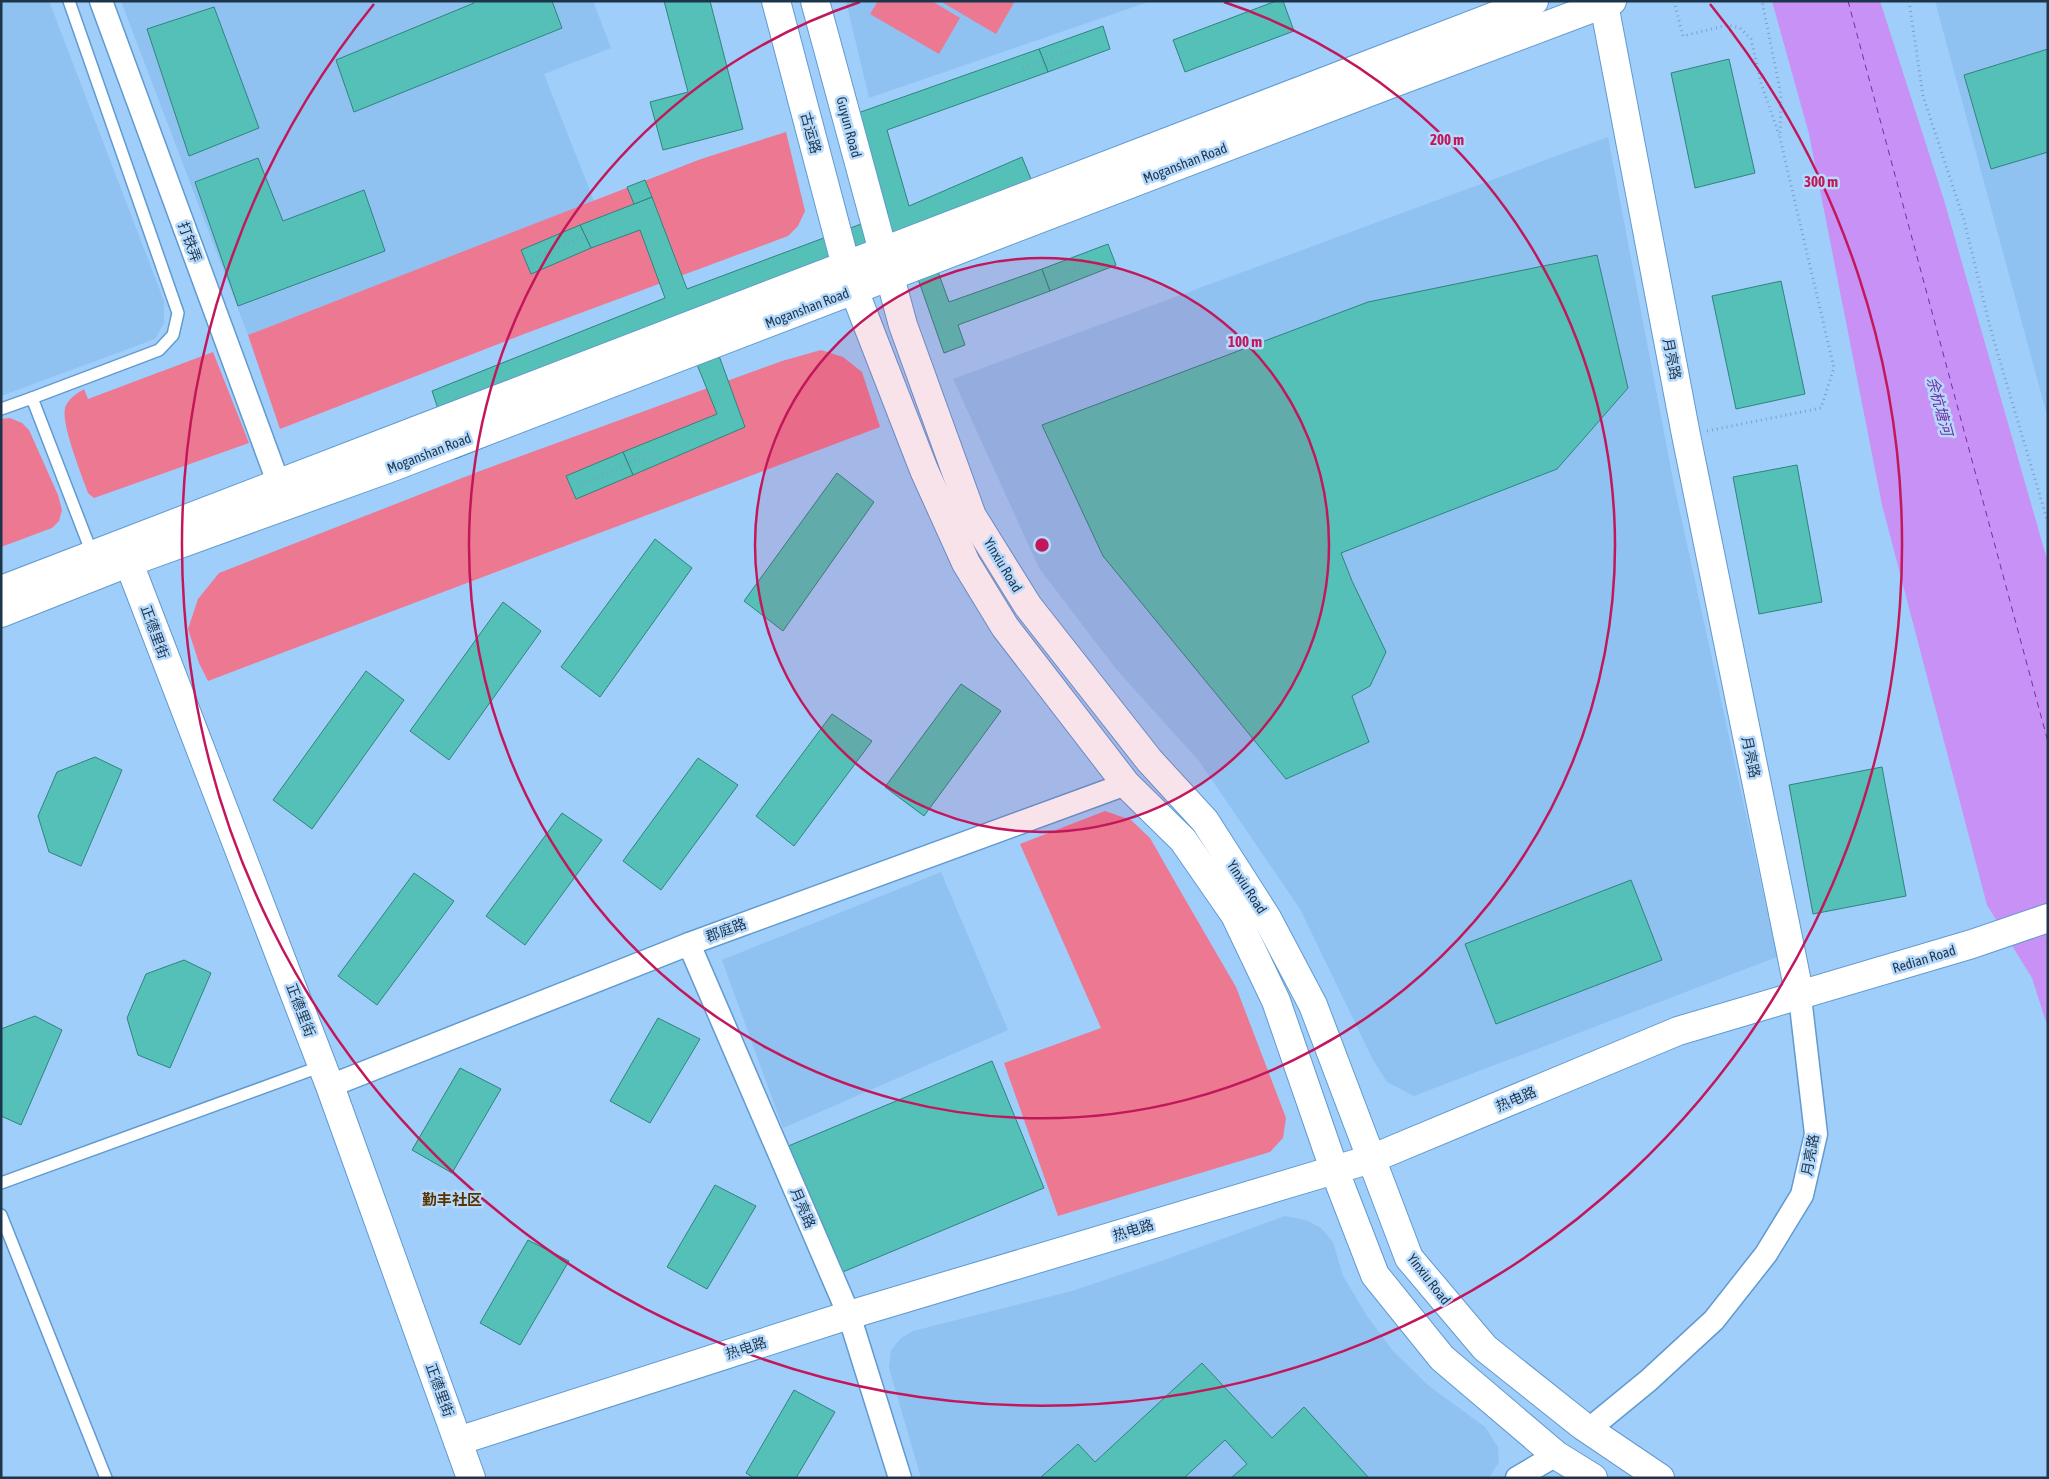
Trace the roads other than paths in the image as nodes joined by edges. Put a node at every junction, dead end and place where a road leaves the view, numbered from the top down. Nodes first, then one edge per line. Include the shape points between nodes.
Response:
1 (69, 1) edge
2 (102, 1) edge
3 (776, 1) edge
4 (815, 1) edge
5 (1534, 1) edge
6 (1608, 3) edge
7 (886, 264) junction
8 (850, 278) junction
9 (32, 398) junction
10 (1, 409) edge
11 (278, 482) junction
12 (126, 554) junction
13 (93, 556) junction
14 (1, 590) edge
15 (1, 613) edge
16 (1126, 784) junction
17 (2048, 918) edge
18 (689, 944) junction
19 (1800, 997) junction
20 (326, 1076) junction
21 (1371, 1159) junction
22 (1334, 1169) junction
23 (1, 1183) edge
24 (1, 1215) edge
25 (849, 1315) junction
26 (1588, 1430) junction
27 (458, 1441) junction
28 (1556, 1455) junction
29 (106, 1478) edge
30 (471, 1478) edge
31 (900, 1478) edge
32 (1517, 1478) edge
33 (1593, 1478) edge
34 (1660, 1478) edge

1 - 9 lane via 178,313 173,336 159,350
2 - 11 street, 打铁弄
3 - 8 main road, 古运路
4 - 7 main road, Guyun Road
5 - 7 main road, Moganshan Road
6 - 7 main road, Moganshan Road
6 - 19 main road, 月亮路 via 1686,435
7 - 8 main road, Moganshan Road
7 - 21 main road, Yinxiu Road via 903,326 972,516 1028,606 1149,760 1205,821 1267,918 1313,1005
8 - 11 main road, Moganshan Road
8 - 12 main road, Moganshan Road via 390,468
8 - 16 main road, Yinxiu Road via 924,470 966,563 1005,627
9 - 10 lane
9 - 13 lane
11 - 12 main road, Moganshan Road
12 - 13 main road, Moganshan Road
12 - 15 main road, Moganshan Road
12 - 20 main road, 正德里街
13 - 14 main road, Moganshan Road
16 - 18 street, 郡庭路
16 - 22 main road, Yinxiu Road via 1183,840 1235,915 1276,1001
17 - 19 main road, Redian Road
18 - 20 street, 郡庭路
18 - 25 street, 月亮路
19 - 21 main road, 热电路 via 1678,1031
19 - 26 street, 月亮路 via 1816,1134 1802,1195 1766,1254 1714,1320
20 - 23 lane
20 - 27 main road, 正德里街
21 - 22 main road, 热电路
21 - 26 main road, Yinxiu Road via 1409,1258 1485,1348
22 - 25 main road, 热电路
22 - 28 main road, Yinxiu Road via 1375,1275 1442,1358
24 - 29 lane
25 - 27 main road, 热电路
25 - 31 street, 月亮路
26 - 34 main road, Yinxiu Road
27 - 30 main road, 正德里街
28 - 32 street
28 - 33 main road, Yinxiu Road

